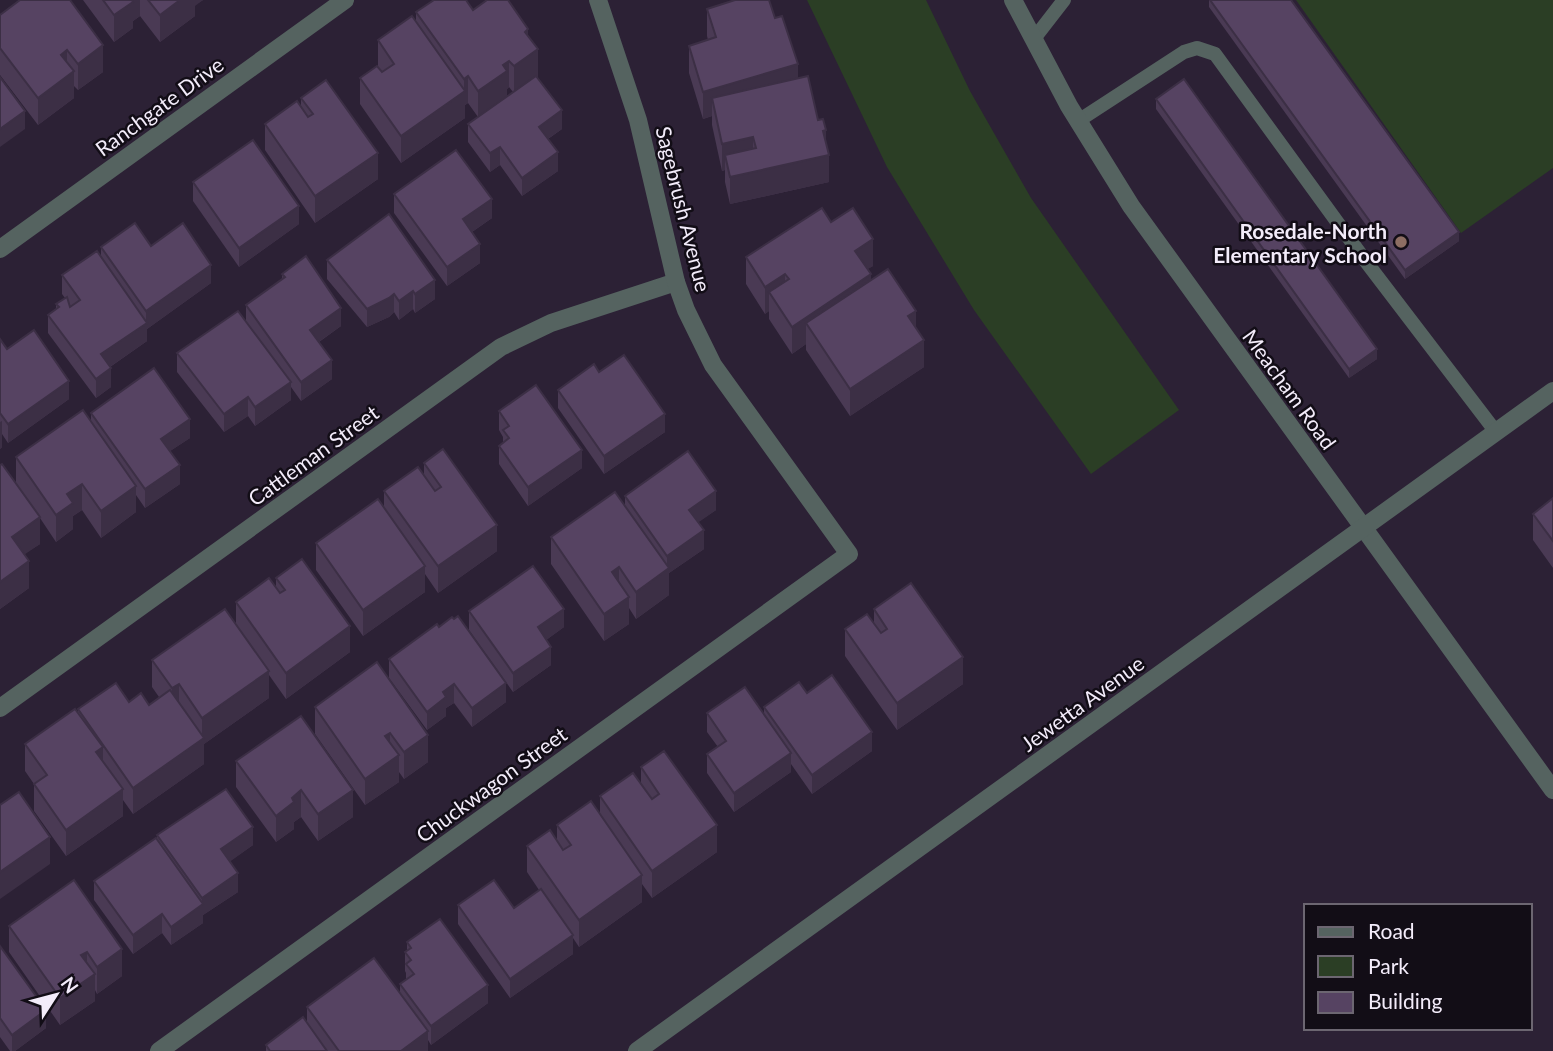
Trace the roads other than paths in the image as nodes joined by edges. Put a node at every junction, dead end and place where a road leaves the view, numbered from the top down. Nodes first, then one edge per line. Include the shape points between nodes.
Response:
1 (345, 0) edge
2 (598, 0) edge
3 (1013, 0) edge
4 (1064, 0) edge
5 (1034, 40) junction
6 (1078, 121) junction
7 (0, 249) edge
8 (676, 282) junction
9 (1553, 391) edge
10 (1496, 432) junction
11 (1362, 529) junction
12 (849, 554) joint
13 (0, 708) edge
14 (1553, 790) edge
15 (159, 1051) edge
16 (637, 1051) edge

1 - 7 street, Ranchgate Drive
2 - 8 street, Sagebrush Avenue via 638,120
3 - 5 street, Meacham Road
4 - 5 lane
5 - 6 street, Meacham Road
6 - 10 lane via 1184,52 1196,48 1215,54
6 - 11 street, Meacham Road via 1131,206
8 - 12 street, Sagebrush Avenue via 713,365
8 - 13 street, Cattleman Street via 551,323 501,347
9 - 10 street, Jewetta Avenue
10 - 11 street, Jewetta Avenue
11 - 14 street, Meacham Road
11 - 16 street, Jewetta Avenue
12 - 15 street, Chuckwagon Street

